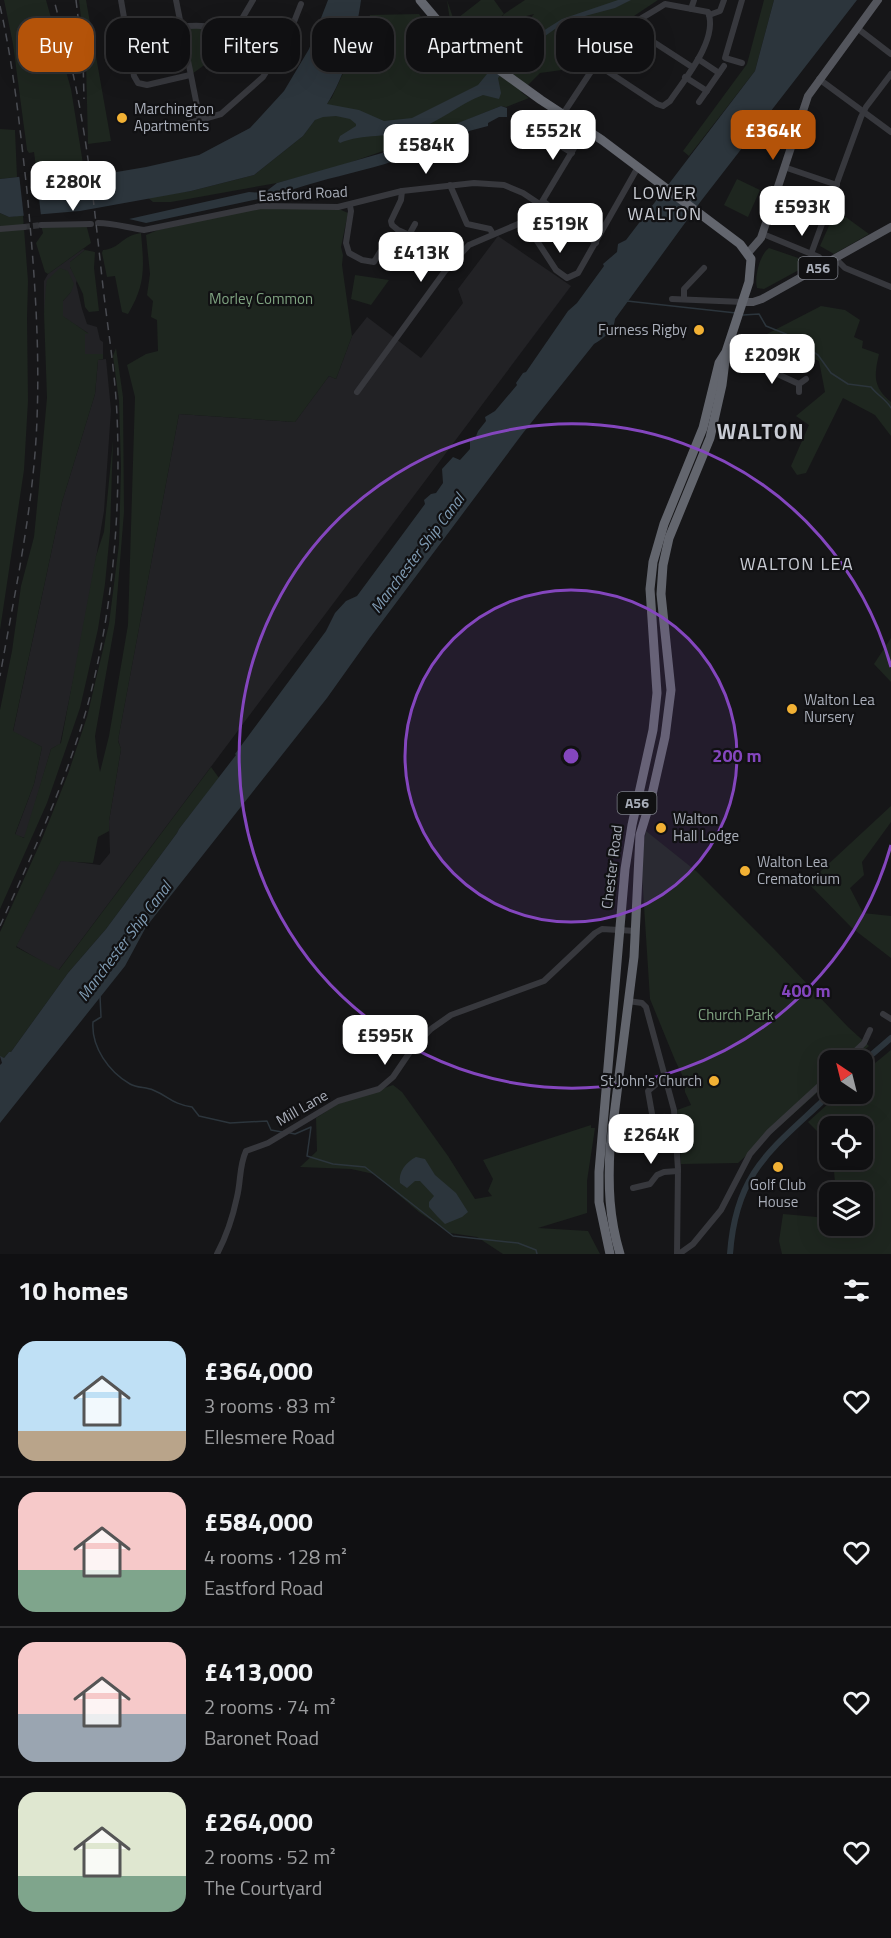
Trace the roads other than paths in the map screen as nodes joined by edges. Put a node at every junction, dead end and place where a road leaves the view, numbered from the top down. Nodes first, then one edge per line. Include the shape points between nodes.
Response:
1 (121, 0) edge
2 (176, 0) edge
3 (253, 0) edge
4 (694, 0) edge
5 (724, 0) edge
6 (742, 0) edge
7 (878, 0) edge
8 (426, 2) edge
9 (301, 4) dead end
10 (691, 9) junction
11 (709, 15) junction
12 (124, 18) edge
13 (179, 18) edge
14 (242, 18) edge
15 (295, 18) edge
16 (644, 18) edge
17 (857, 28) junction
18 (654, 42) edge
19 (891, 54) edge
20 (698, 59) junction
21 (742, 63) dead end
22 (724, 66) dead end
23 (692, 67) junction
24 (133, 72) edge
25 (189, 72) edge
26 (266, 72) edge
27 (591, 72) edge
28 (609, 72) edge
29 (719, 73) junction
30 (891, 74) edge
31 (190, 75) junction
32 (685, 77) junction
33 (819, 79) junction
34 (707, 91) junction
35 (699, 102) dead end
36 (863, 112) junction
37 (563, 114) junction
38 (552, 120) dead end
39 (200, 121) junction
40 (153, 129) dead end
41 (585, 130) junction
42 (891, 132) edge
43 (572, 153) junction
44 (784, 167) junction
45 (641, 169) junction
46 (837, 184) junction
47 (450, 185) junction
48 (402, 191) junction
49 (542, 203) junction
50 (350, 206) junction
51 (524, 221) junction
52 (414, 224) dead end
53 (41, 225) tunnel mouth
54 (24, 227) tunnel mouth
55 (891, 227) edge
56 (0, 229) edge
57 (493, 234) junction
58 (763, 234) junction
59 (596, 243) junction
60 (380, 252) dead end
61 (748, 253) junction
62 (811, 254) junction
63 (835, 258) junction
64 (824, 264) junction
65 (704, 268) dead end
66 (891, 287) edge
67 (672, 299) dead end
68 (684, 299) junction
69 (742, 304) junction
70 (726, 349) junction
71 (755, 357) junction
72 (750, 369) dead end
73 (806, 379) dead end
74 (799, 384) junction
75 (357, 392) dead end
76 (799, 393) dead end
77 (619, 930) junction
78 (636, 931) junction
79 (628, 1001) junction
80 (883, 1014) dead end
81 (891, 1019) edge
82 (870, 1030) dead end
83 (857, 1050) edge
84 (665, 1077) junction
85 (819, 1086) edge
86 (664, 1117) dead end
87 (654, 1125) junction
88 (628, 1146) dead end
89 (678, 1171) junction
90 (633, 1188) dead end
91 (677, 1240) junction
92 (693, 1244) junction
93 (217, 1254) edge
94 (610, 1254) edge
95 (620, 1254) edge
96 (678, 1254) edge

1 - 12 street
2 - 13 street
3 - 14 street
4 - 10 street
5 - 11 street via 720,11
6 - 21 street via 725,58
7 - 17 main road
8 - 37 highway via 450,32 471,50
9 - 15 street
10 - 11 street
10 - 16 street via 665,4
11 - 20 street via 703,53
17 - 19 street
17 - 33 main road
18 - 23 street
20 - 23 street
20 - 29 street
22 - 29 street
23 - 32 street
24 - 31 street via 138,83 147,85
25 - 31 street
26 - 39 street via 221,114
27 - 37 street
28 - 32 street via 663,106
29 - 34 street
30 - 36 street
31 - 39 street
32 - 34 street
33 - 36 street
33 - 44 main road via 806,100
34 - 35 street
36 - 42 street
36 - 46 street
37 - 41 highway
38 - 43 street via 542,135
39 - 40 street
41 - 43 street
41 - 45 highway
43 - 49 street
44 - 46 street
44 - 58 main road
45 - 59 street
45 - 61 highway
46 - 62 street
47 - 48 street, Eastford Road
47 - 49 street, Eastford Road via 504,185
47 - 57 street via 467,224 490,229
48 - 50 street, Eastford Road
48 - 52 street via 391,223 413,236
49 - 51 street
49 - 59 street, Eastford Road
50 - 53 street, Eastford Road via 261,207 144,230 111,223
50 - 60 street via 346,243 349,253 374,262
51 - 57 street
51 - 59 street via 556,270 567,279 578,273
54 - 56 street
55 - 63 main road, A56
57 - 75 street via 469,244 445,271
58 - 61 main road
58 - 62 street
61 - 69 highway, Chester Road via 752,269
62 - 64 street
63 - 64 main road, A56
63 - 66 street via 845,268
64 - 69 main road, A56 via 762,299
65 - 68 street via 684,289
67 - 68 street
68 - 69 street
69 - 70 highway, Chester Road / A56
70 - 71 street
70 - 77 highway, Chester Road / A56 via 704,428 664,524 653,562 650,589 657,693 630,836
70 - 78 highway, Chester Road / A56 via 710,438 669,538 663,565 661,594 671,690 653,789 640,834
71 - 72 street
71 - 74 street
73 - 74 street
74 - 76 street
77 - 78 street, Mill Lane
77 - 93 street, Mill Lane via 602,929 595,933 544,981 451,1015 431,1029 379,1089 338,1101 268,1143 246,1151 228,1229
77 - 94 highway, Chester Road / A56 via 599,1172 599,1202
78 - 79 highway, Chester Road / A56
79 - 84 street via 646,1007
79 - 95 highway, Chester Road / A56 via 608,1181 613,1232
80 - 81 street
82 - 83 street
84 - 87 street via 648,1091
84 - 89 street via 674,1110
85 - 92 street via 750,1154 721,1210
86 - 87 street
87 - 88 street
89 - 90 street via 664,1172 650,1184
89 - 91 street
91 - 92 street via 684,1245
91 - 96 street
92 - 96 street

